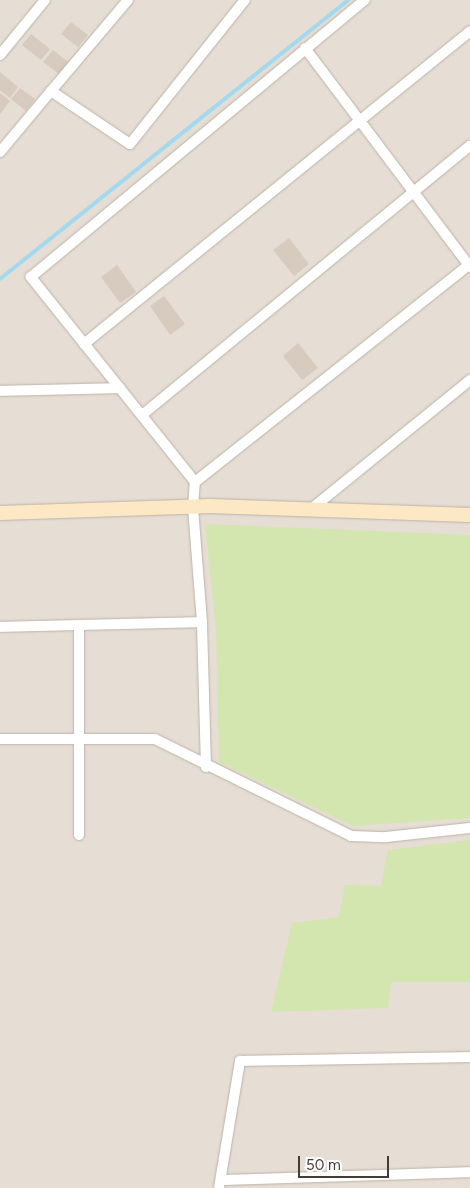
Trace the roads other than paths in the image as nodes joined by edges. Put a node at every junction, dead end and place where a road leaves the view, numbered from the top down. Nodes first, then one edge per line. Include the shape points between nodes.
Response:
1 (45, 0) edge
2 (128, 0) edge
3 (245, 0) edge
4 (365, 0) edge
5 (470, 31) edge
6 (306, 48) junction
7 (0, 55) edge
8 (51, 92) junction
9 (361, 120) junction
10 (470, 146) edge
11 (0, 152) edge
12 (414, 191) junction
13 (469, 265) edge
14 (84, 344) junction
15 (470, 380) edge
16 (120, 388) junction
17 (0, 391) edge
18 (142, 415) junction
19 (195, 482) junction
20 (193, 508) junction
21 (310, 511) junction
22 (0, 513) edge
23 (470, 515) edge
24 (202, 622) junction
25 (79, 625) junction
26 (0, 627) edge
27 (78, 738) junction
28 (0, 739) edge
29 (206, 767) junction
30 (470, 828) edge
31 (79, 835) dead end
32 (470, 1057) edge
33 (470, 1172) edge
34 (220, 1184) edge

1 - 7 street
2 - 8 street
3 - 8 street via 130,144
4 - 6 street
5 - 9 street
6 - 9 street
6 - 14 street via 31,277
8 - 11 street
9 - 12 street
9 - 14 street
10 - 12 street
12 - 13 street
12 - 18 street
13 - 19 street
14 - 16 street
15 - 21 street
16 - 17 street
16 - 18 street
18 - 19 street
19 - 20 street
20 - 21 street
20 - 22 street
20 - 24 street
21 - 23 street
24 - 25 street
24 - 29 street
25 - 26 street
25 - 27 street
27 - 28 street
27 - 29 street via 155,739
27 - 31 street
29 - 30 street via 351,836 386,837
32 - 34 street via 240,1061
33 - 34 street

